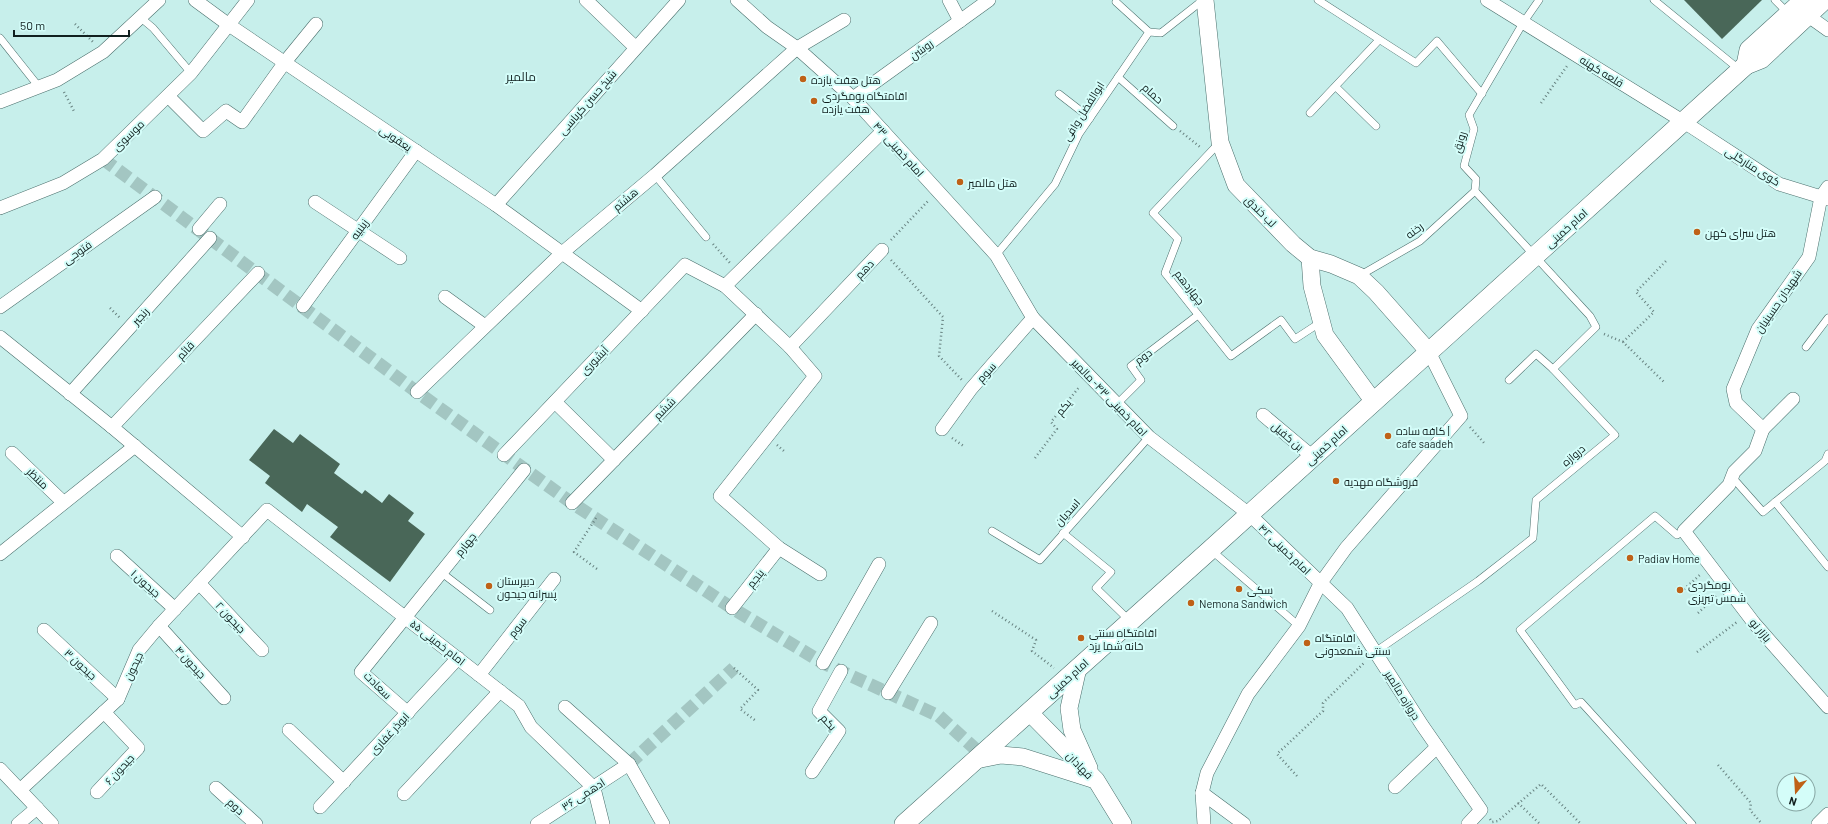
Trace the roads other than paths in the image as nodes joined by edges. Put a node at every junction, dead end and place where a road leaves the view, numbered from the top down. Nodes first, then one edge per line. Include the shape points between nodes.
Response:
1 (159, 0) edge
2 (195, 0) edge
3 (248, 0) edge
4 (586, 0) edge
5 (679, 0) edge
6 (737, 0) edge
7 (949, 0) edge
8 (989, 0) edge
9 (1204, 0) edge
10 (1318, 0) edge
11 (1487, 0) edge
12 (1539, 0) edge
13 (1654, 0) edge
14 (1775, 0) edge
15 (1824, 0) edge
16 (1116, 2) dead end
17 (1800, 9) edge
18 (141, 18) junction
19 (844, 20) dead end
20 (960, 21) junction
21 (1521, 22) junction
22 (316, 24) dead end
23 (229, 25) junction
24 (1828, 30) edge
25 (1149, 32) junction
26 (0, 38) edge
27 (1379, 40) junction
28 (635, 47) junction
29 (797, 48) junction
30 (286, 62) junction
31 (1743, 67) junction
32 (191, 73) junction
33 (1118, 77) junction
34 (39, 87) junction
35 (1336, 87) junction
36 (1059, 94) dead end
37 (1482, 94) junction
38 (168, 96) junction
39 (853, 98) junction
40 (0, 102) edge
41 (1310, 113) dead end
42 (1090, 118) junction
43 (1684, 122) junction
44 (1173, 126) road end
45 (1376, 126) dead end
46 (883, 131) junction
47 (1220, 142) junction
48 (416, 151) junction
49 (655, 175) junction
50 (1475, 191) junction
51 (1826, 194) edge
52 (155, 196) dead end
53 (315, 202) dead end
54 (220, 204) dead end
55 (496, 205) junction
56 (0, 208) edge
57 (199, 229) dead end
58 (358, 230) junction
59 (706, 237) road end
60 (210, 238) dead end
61 (882, 250) road end
62 (562, 252) junction
63 (996, 255) junction
64 (1535, 257) junction
65 (400, 258) dead end
66 (1310, 258) junction
67 (258, 273) dead end
68 (1359, 276) junction
69 (725, 286) junction
70 (446, 297) dead end
71 (303, 306) dead end
72 (0, 307) edge
73 (642, 311) junction
74 (756, 314) junction
75 (1198, 316) junction
76 (1034, 318) junction
77 (1828, 318) edge
78 (1321, 322) junction
79 (485, 326) junction
80 (1, 340) edge
81 (1806, 346) dead end
82 (790, 347) junction
83 (1429, 352) junction
84 (1553, 369) junction
85 (1509, 380) dead end
86 (417, 392) dead end
87 (70, 394) junction
88 (1793, 399) dead end
89 (555, 402) junction
90 (1374, 402) junction
91 (1117, 404) junction
92 (1263, 415) dead end
93 (112, 427) junction
94 (942, 429) dead end
95 (1763, 429) junction
96 (1149, 437) junction
97 (135, 446) junction
98 (12, 453) dead end
99 (1828, 454) edge
100 (504, 455) dead end
101 (1313, 457) junction
102 (614, 460) junction
103 (524, 470) dead end
104 (1732, 477) junction
105 (63, 502) junction
106 (1775, 502) junction
107 (572, 503) dead end
108 (1249, 514) junction
109 (992, 531) dead end
110 (1684, 531) junction
111 (1063, 533) junction
112 (243, 537) junction
113 (779, 548) junction
114 (1210, 550) junction
115 (0, 554) edge
116 (116, 556) dead end
117 (879, 564) dead end
118 (1828, 567) edge
119 (442, 573) junction
120 (820, 574) dead end
121 (554, 579) dead end
122 (200, 583) junction
123 (1320, 584) junction
124 (732, 608) dead end
125 (175, 609) junction
126 (490, 610) dead end
127 (406, 618) junction
128 (1130, 621) junction
129 (931, 623) dead end
130 (159, 626) junction
131 (1299, 626) junction
132 (44, 630) dead end
133 (262, 650) dead end
134 (1375, 652) junction
135 (458, 658) junction
136 (823, 663) dead end
137 (841, 671) dead end
138 (1072, 674) junction
139 (479, 675) junction
140 (500, 691) junction
141 (888, 693) dead end
142 (224, 698) dead end
143 (118, 699) junction
144 (565, 707) dead end
145 (1828, 707) edge
146 (104, 712) junction
147 (1029, 712) junction
148 (408, 713) junction
149 (289, 730) dead end
150 (1437, 747) junction
151 (976, 760) junction
152 (629, 764) junction
153 (0, 770) edge
154 (812, 772) dead end
155 (1096, 780) junction
156 (344, 782) junction
157 (1395, 786) dead end
158 (216, 788) dead end
159 (594, 788) junction
160 (20, 790) junction
161 (97, 792) dead end
162 (1202, 793) junction
163 (404, 794) dead end
164 (320, 807) dead end
165 (37, 808) junction
166 (1828, 814) edge
167 (18, 824) edge
168 (52, 824) edge
169 (256, 824) edge
170 (537, 824) edge
171 (603, 824) edge
172 (663, 824) edge
173 (904, 824) edge
174 (1123, 824) edge
175 (1204, 824) edge
176 (1244, 824) edge
177 (1468, 824) edge
178 (1692, 824) edge
179 (1818, 824) edge

1 - 18 street
2 - 23 street, یعقوبی
3 - 23 street, موسوی
4 - 28 street
5 - 28 street, شیخ حسن کرباسی
6 - 29 street, امام خمینی ۴۳ via 767,27
7 - 20 street
8 - 20 street, روشن
9 - 25 lane via 1161,33
9 - 47 street, لب خندق
10 - 27 lane
11 - 21 street, قلعه کهنه
12 - 21 lane, رونق
13 - 31 lane
14 - 17 lane
15 - 17 main road, امام خمینی
16 - 25 lane
17 - 24 street
17 - 31 main road, امام خمینی via 1761,59
18 - 32 lane via 153,28
18 - 34 street via 103,52 57,80
19 - 29 street, هشتم
20 - 39 street, روشن
21 - 37 lane, رونق
21 - 43 street, قلعه کهنه
22 - 30 street
23 - 30 street, یعقوبی
23 - 32 street, موسوی
25 - 33 lane, ابوالفضل وافی
26 - 34 lane
27 - 35 lane
27 - 37 lane via 1416,64 1437,41
28 - 55 street, شیخ حسن کرباسی
29 - 39 street, امام خمینی ۴۳
29 - 49 street, هشتم
30 - 38 street via 242,122 226,111 203,131
30 - 48 street, یعقوبی
31 - 43 main road, امام خمینی
32 - 38 street, موسوی
33 - 42 lane, ابوالفضل وافی
33 - 44 lane, حمام
34 - 40 street
35 - 41 lane
35 - 45 lane
36 - 42 lane
37 - 50 lane, رونق via 1469,115 1474,129 1464,166 1476,179
38 - 56 street, موسوی via 103,158 64,183
39 - 46 street, امام خمینی ۴۳
42 - 63 lane, ابوالفضل وافی via 1054,184
43 - 51 street, کوی منارگلی via 1779,184
43 - 64 main road, امام خمینی
46 - 63 street, امام خمینی ۴۳
46 - 69 street
47 - 66 street, لب خندق via 1236,185
47 - 75 lane, چهاردهم via 1153,213 1178,239 1166,273
48 - 55 street, یعقوبی
48 - 58 street, زینبیه
49 - 59 lane
49 - 62 street, هشتم
50 - 64 lane, رونق
50 - 68 lane, رخنه via 1420,241
51 - 95 street, شهیدان حسینیان via 1809,257 1758,329 1733,389 1736,403
52 - 72 street, فتوحی
53 - 58 street
54 - 57 street
55 - 62 street, یعقوبی
58 - 65 street
58 - 71 street, زینبیه
60 - 87 street, رنجبر
61 - 82 street, دهم
62 - 73 street, یعقوبی
62 - 79 street, هشتم
63 - 76 street, امام خمینی ۴۳- مالمیر
64 - 83 main road, امام خمینی
64 - 84 lane via 1590,316 1596,327
66 - 68 street, لب خندق
66 - 78 street via 1312,286
67 - 93 street, قائم
68 - 83 street, لب خندق
69 - 73 street, آبشوری via 685,265
69 - 74 street
70 - 79 street
73 - 89 street, آبشوری
74 - 82 street
74 - 102 street, ششم
75 - 78 lane, چهاردهم via 1231,356 1281,320 1295,339
75 - 91 lane, دوم via 1130,366 1142,380
76 - 91 street, امام خمینی ۴۳- مالمیر
76 - 94 street, سوم via 971,388
77 - 81 lane
78 - 90 street via 1325,335
79 - 86 street, هشتم
80 - 87 street
82 - 113 street via 815,376 720,496
83 - 90 main road, امام خمینی
83 - 123 street via 1461,416 1346,548
84 - 85 lane via 1536,354
84 - 134 lane, دروازه via 1615,435 1536,500 1534,538 1478,581
87 - 93 street
88 - 95 street
89 - 100 street, آبشوری
89 - 102 street
90 - 101 main road, امام خمینی
91 - 96 street, امام خمینی ۴۳- مالمیر
92 - 101 street, بن کفیل
93 - 97 street
95 - 104 street via 1755,451
96 - 108 street, امام خمینی ۴۳- مالمیر
96 - 111 lane, اسدیان
97 - 105 street
97 - 112 street
98 - 105 street, منتظر
99 - 106 lane via 1825,462
101 - 108 main road, امام خمینی
102 - 107 street, ششم
103 - 119 street, چهارم
104 - 106 lane via 1763,512
104 - 110 street via 1729,485
105 - 115 street
106 - 118 lane
108 - 114 main road, امام خمینی
108 - 123 street, امام خمینی ۴۲
109 - 111 lane, اسدیان via 1040,560
110 - 145 street, بازار نو via 1748,614
110 - 178 lane via 1677,535 1655,516 1520,630 1574,706 1581,702
111 - 128 lane via 1112,572 1096,588
112 - 122 street, جیحون
112 - 127 street, امام خمینی ۵۵ via 267,510
113 - 120 street
113 - 124 street, پنجم
114 - 128 main road, امام خمینی
114 - 131 lane
116 - 125 street, جیحون ۱
117 - 136 street
119 - 126 lane
119 - 127 street, چهارم
121 - 139 street, سوم
122 - 125 street, جیحون
122 - 133 street, جیحون ۲
123 - 131 street
123 - 134 street, دروازه مالمیر via 1347,608
125 - 130 street, جیحون
127 - 135 street, امام خمینی ۵۵
127 - 148 street, سعادت via 362,672
128 - 138 main road, امام خمینی
129 - 141 street
130 - 142 street, جیحون ۴
130 - 143 street, جیحون via 140,650
131 - 162 street via 1248,694 1207,773
132 - 143 street, جیحون ۳
134 - 150 street, دروازه مالمیر
135 - 139 street, امام خمینی ۵۵
135 - 148 street, ابوذر غفاری
137 - 154 street, یکم via 819,711 839,731
138 - 147 main road, امام خمینی
138 - 155 street via 1069,708 1072,730
139 - 140 street, امام خمینی ۵۵
140 - 159 street, امام خمینی ۵۵ via 519,706 531,727
140 - 163 street
143 - 146 street, جیحون
144 - 152 street
146 - 160 street, جیحون
146 - 161 street, جیحون ۶ via 138,748
147 - 151 main road, امام خمینی
147 - 155 street, فهادان
148 - 156 street, ابوذر غفاری
149 - 156 street
150 - 157 street
150 - 177 street, دروازه مالمیر via 1481,810
151 - 155 street via 1001,756 1023,757
151 - 173 main road, امام خمینی
152 - 159 street, ادهمی ۳۶
152 - 172 street
153 - 160 street
155 - 174 street, فهادان
156 - 164 street, ابوذر غفاری
158 - 169 street, دوم
159 - 170 street, ادهمی ۳۶
159 - 171 street
160 - 165 street
162 - 175 street
162 - 176 street
165 - 167 street
165 - 168 street
166 - 179 street

